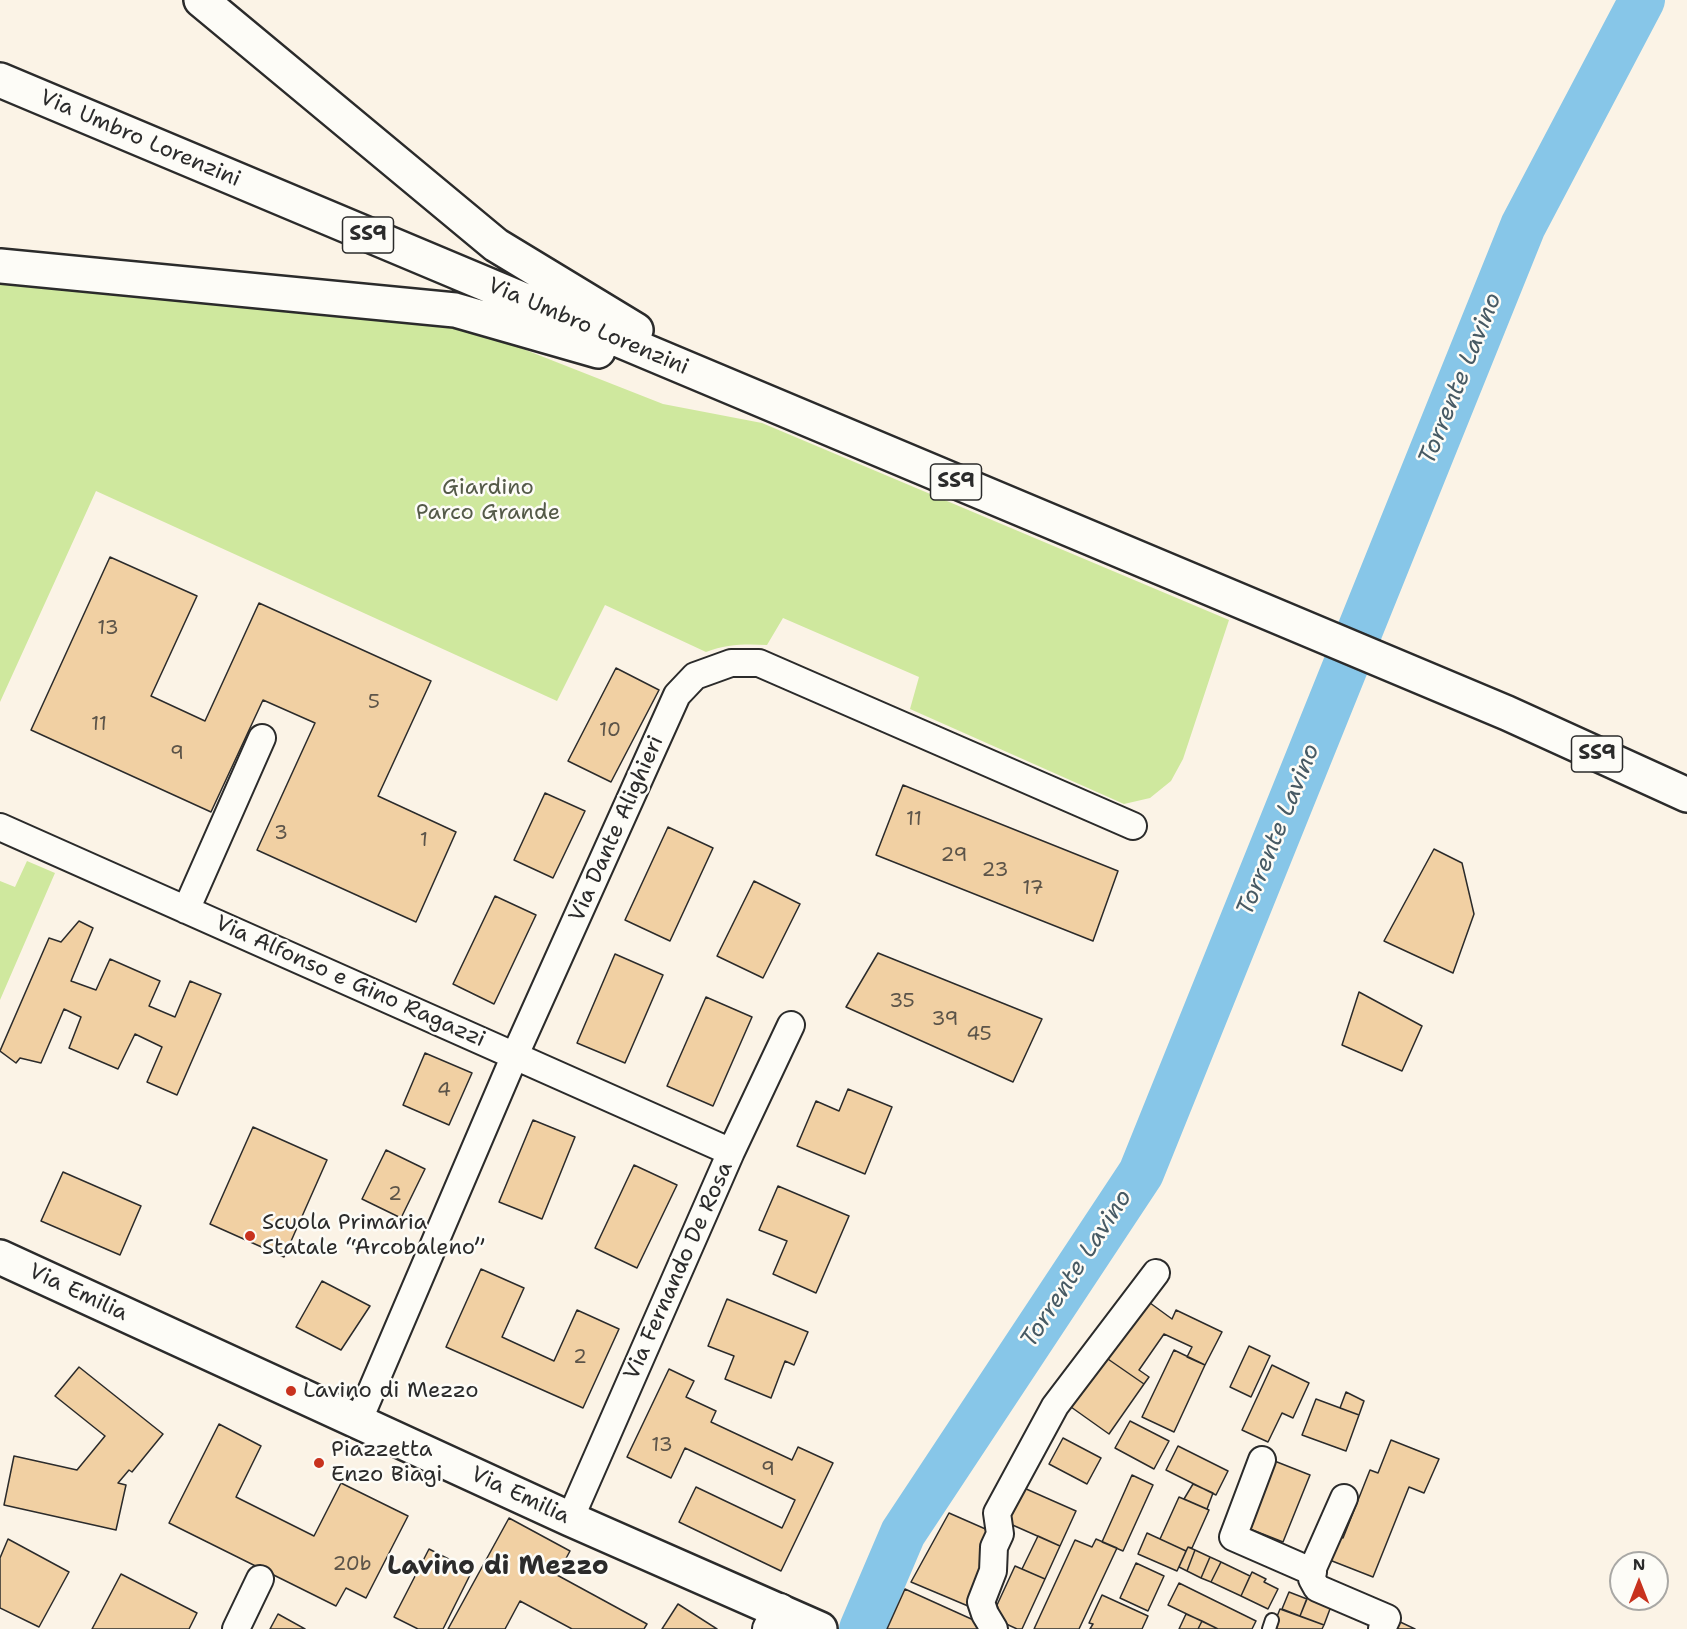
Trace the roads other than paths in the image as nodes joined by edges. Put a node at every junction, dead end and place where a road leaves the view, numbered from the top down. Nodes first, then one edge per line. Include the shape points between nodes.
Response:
1 (201, 0) edge
2 (0, 80) edge
3 (0, 266) edge
4 (735, 389) junction
5 (262, 738) dead end
6 (1687, 795) edge
7 (1133, 826) dead end
8 (0, 827) edge
9 (186, 910) junction
10 (791, 1025) dead end
11 (514, 1055) junction
12 (731, 1152) junction
13 (0, 1257) edge
14 (1156, 1273) dead end
15 (358, 1422) junction
16 (1262, 1460) dead end
17 (1344, 1498) dead end
18 (570, 1519) junction
19 (1312, 1572) junction
20 (260, 1579) dead end
21 (792, 1622) edge
22 (236, 1629) edge
23 (994, 1629) edge
24 (1382, 1629) edge

1 - 4 main road via 496,245
2 - 4 main road, Via Umbro Lorenzini / SS9
3 - 4 main road via 455,310
4 - 6 main road, Via Umbro Lorenzini / SS9 via 1507,713
5 - 9 street, Via Alfonso e Gino Ragazzi
7 - 11 street, Via Dante Alighieri via 759,663 731,663 695,676 677,695
8 - 9 street, Via Alfonso e Gino Ragazzi
9 - 11 street, Via Alfonso e Gino Ragazzi
10 - 12 street, Via Fernando De Rosa
11 - 12 street, Via Alfonso e Gino Ragazzi
11 - 15 street, Via Dante Alighieri
12 - 18 street, Via Fernando De Rosa
13 - 15 main road, Via Emilia
14 - 23 street via 1055,1406 997,1513 1000,1534 994,1547 993,1571 981,1602
15 - 18 main road, Via Emilia
16 - 19 street via 1233,1537
17 - 19 street
18 - 21 main road, Via Emilia
19 - 24 street via 1317,1588 1387,1618
20 - 22 street

